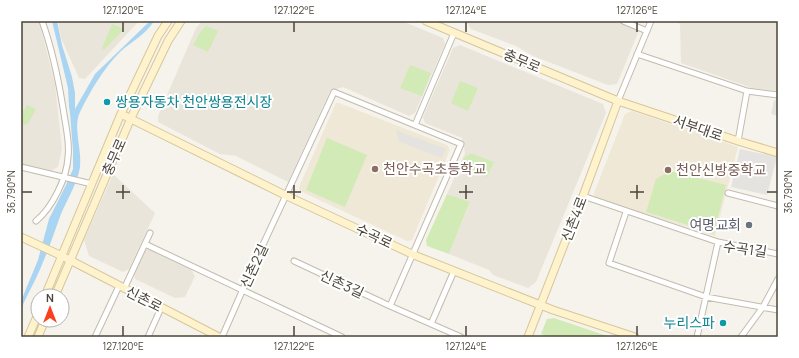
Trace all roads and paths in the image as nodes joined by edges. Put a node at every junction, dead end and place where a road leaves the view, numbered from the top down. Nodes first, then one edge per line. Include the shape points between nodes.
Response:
1 (42, 21) edge
2 (168, 21) edge
3 (181, 21) edge
4 (426, 21) edge
5 (622, 21) edge
6 (651, 21) edge
7 (647, 31) junction
8 (454, 33) junction
9 (637, 54) junction
10 (747, 91) junction
11 (778, 95) edge
12 (618, 101) junction
13 (121, 114) junction
14 (131, 118) junction
15 (415, 125) junction
16 (738, 141) junction
17 (778, 153) edge
18 (21, 167) edge
19 (66, 177) junction
20 (92, 184) junction
21 (728, 193) dead end
22 (287, 196) junction
23 (583, 196) junction
24 (778, 206) edge
25 (626, 212) junction
26 (36, 221) dead end
27 (150, 233) dead end
28 (21, 237) edge
29 (718, 242) junction
30 (145, 244) junction
31 (778, 254) edge
32 (414, 255) junction
33 (62, 256) junction
34 (70, 261) junction
35 (294, 261) dead end
36 (454, 271) junction
37 (778, 279) edge
38 (48, 288) edge
39 (58, 288) edge
40 (121, 288) junction
41 (243, 290) junction
42 (706, 297) junction
43 (541, 304) junction
44 (390, 306) junction
45 (763, 307) junction
46 (161, 308) junction
47 (778, 310) edge
48 (431, 324) junction
49 (30, 325) edge
50 (25, 337) edge
51 (95, 337) edge
52 (148, 337) edge
53 (219, 337) edge
54 (222, 337) edge
55 (342, 337) edge
56 (461, 337) edge
57 (528, 337) edge
58 (635, 337) edge
59 (697, 337) edge
60 (741, 337) edge

1 - 19 street via 55,65 66,126
2 - 13 street, 충무로 via 158,36
3 - 14 street, 충무로 via 168,41
4 - 8 street, 충무로
5 - 7 street
6 - 7 street
7 - 9 street
8 - 12 street, 충무로
8 - 15 street
9 - 10 street
9 - 12 street
10 - 11 street
10 - 16 street
12 - 16 street, 서부대로
12 - 23 street, 신촌4로
13 - 14 street, 수곡로
13 - 20 street, 충무로
14 - 22 street, 수곡로
14 - 34 street, 충무로
15 - 22 street, 신촌2길 via 334,92
15 - 32 street via 461,144
16 - 17 street, 서부대로
18 - 19 street
19 - 20 street
19 - 26 street via 43,215
20 - 33 street, 충무로
21 - 24 street
22 - 32 street, 수곡로
22 - 41 street, 신촌2길
23 - 25 street
23 - 43 street, 신촌4로
25 - 29 street
25 - 42 street via 608,263
27 - 30 street
28 - 33 street, 신촌로
29 - 31 street, 수곡1길
29 - 42 street, 수곡1길
30 - 40 street
30 - 41 street
32 - 36 street, 수곡로
32 - 44 street
33 - 34 street, 신촌로
33 - 38 street, 충무로
34 - 39 street, 충무로
34 - 40 street, 신촌로
35 - 44 street, 신촌3길
36 - 43 street, 수곡로
36 - 48 street
37 - 45 street
40 - 46 street, 신촌로
40 - 51 street
41 - 54 street, 신촌2길
41 - 55 street
42 - 45 street
42 - 59 street, 수곡1길
43 - 57 street, 신촌4로
43 - 58 street, 수곡로
44 - 48 street
45 - 47 street
45 - 60 street
46 - 52 street
46 - 53 street, 신촌로
48 - 56 street
49 - 50 street

